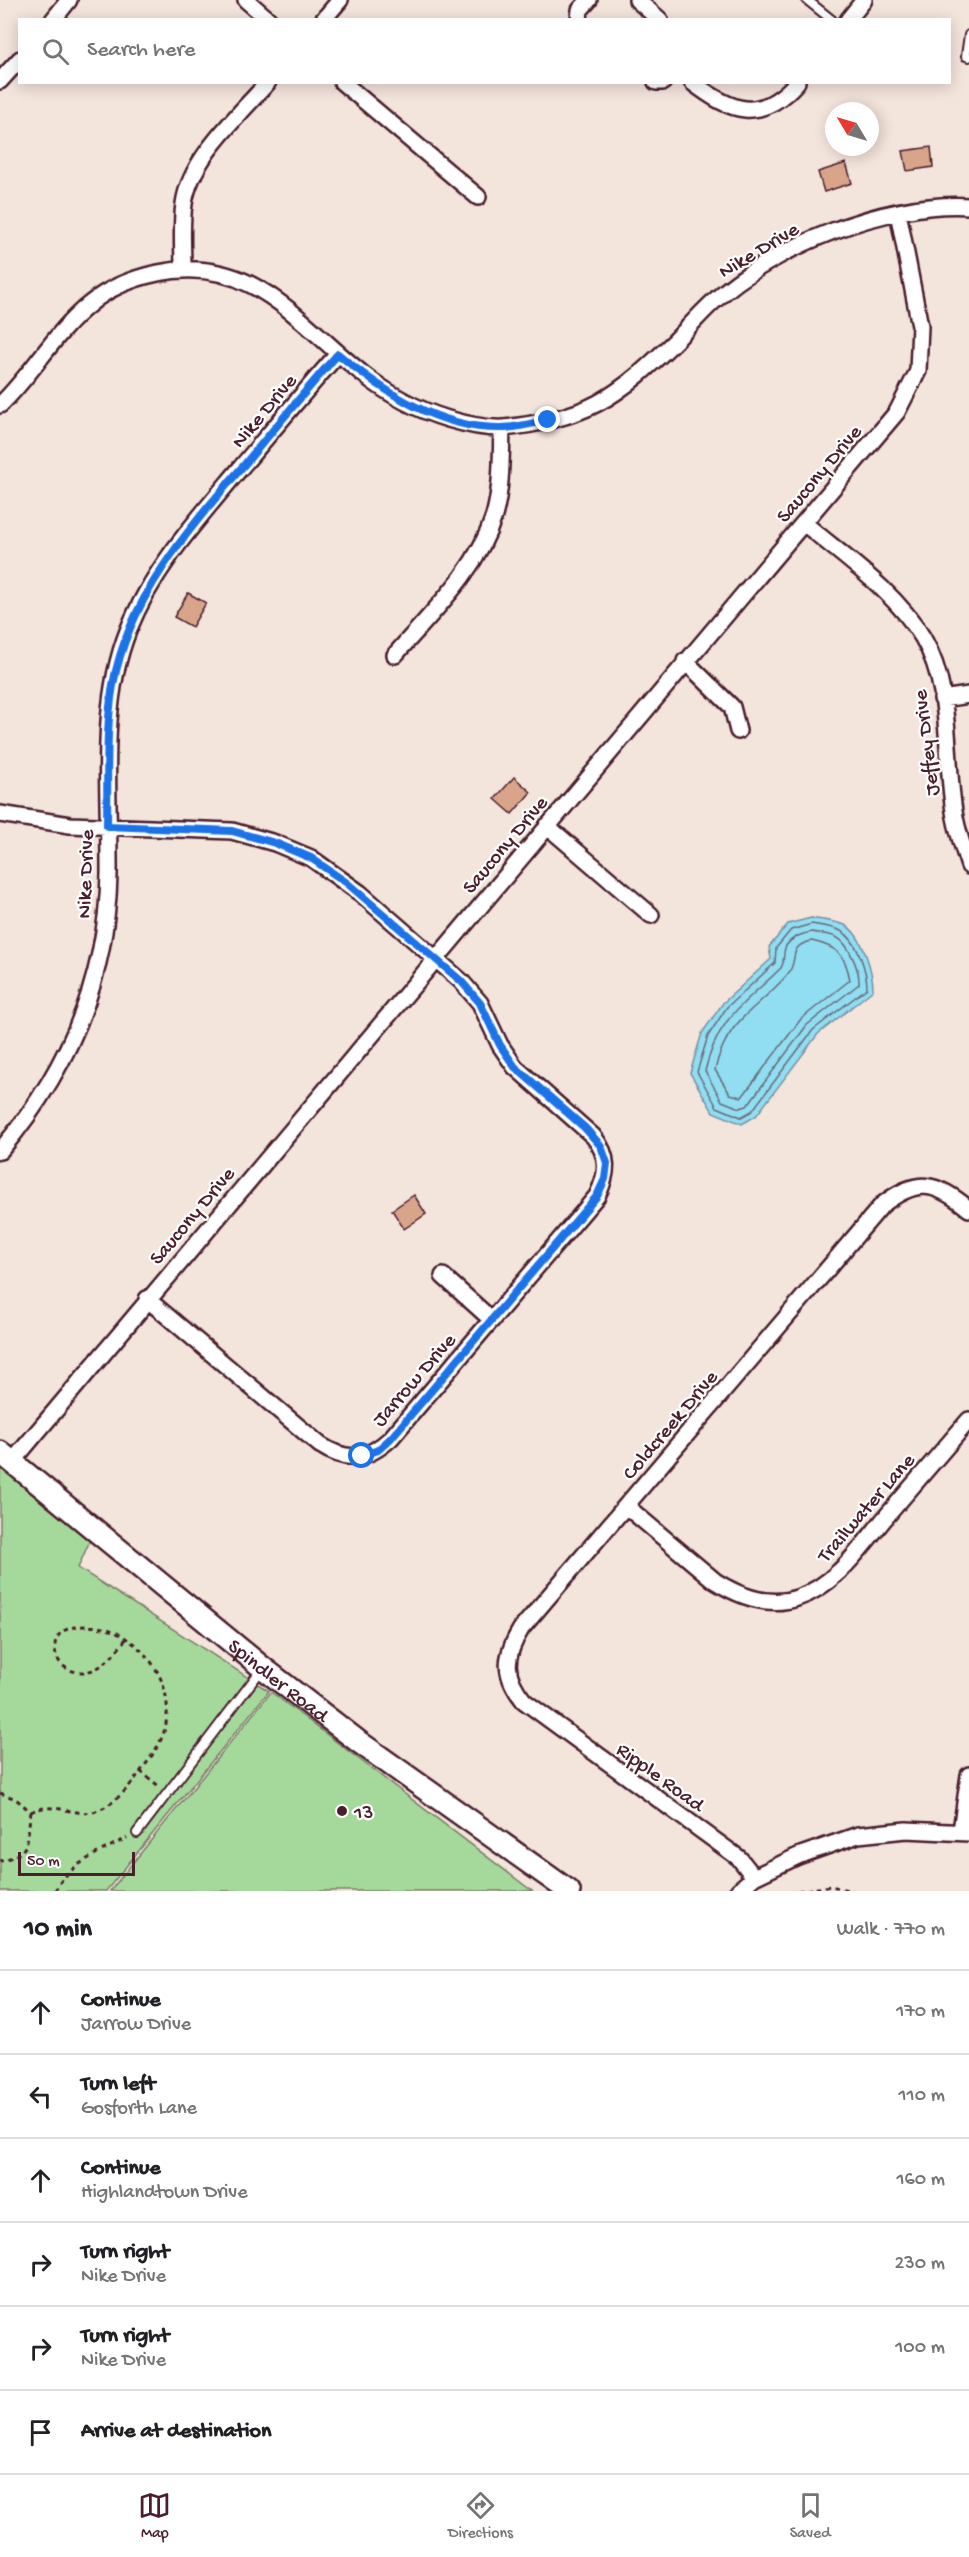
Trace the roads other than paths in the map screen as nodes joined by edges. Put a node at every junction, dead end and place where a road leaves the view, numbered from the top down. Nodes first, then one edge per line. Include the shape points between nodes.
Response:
1 (69, 0) edge
2 (246, 0) edge
3 (340, 0) edge
4 (589, 0) edge
5 (638, 0) edge
6 (807, 0) edge
7 (864, 0) edge
8 (55, 18) edge
9 (266, 18) edge
10 (325, 18) edge
11 (579, 18) edge
12 (658, 18) edge
13 (830, 18) edge
14 (850, 18) edge
15 (969, 35) edge
16 (969, 57) edge
17 (18, 60) edge
18 (0, 81) edge
19 (266, 84) edge
20 (344, 84) edge
21 (694, 84) edge
22 (795, 84) edge
23 (478, 197) dead end
24 (969, 206) edge
25 (898, 212) junction
26 (183, 269) junction
27 (338, 354) junction
28 (0, 405) edge
29 (502, 428) junction
30 (804, 523) junction
31 (395, 655) dead end
32 (686, 661) junction
33 (969, 695) edge
34 (942, 699) junction
35 (738, 731) dead end
36 (0, 814) edge
37 (547, 825) junction
38 (107, 826) junction
39 (969, 866) edge
40 (651, 915) dead end
41 (435, 959) junction
42 (0, 1151) edge
43 (969, 1209) edge
44 (443, 1276) dead end
45 (147, 1299) junction
46 (492, 1320) junction
47 (969, 1420) edge
48 (6, 1457) edge
49 (626, 1506) junction
50 (263, 1668) junction
51 (540, 1713) joint
52 (969, 1775) edge
53 (965, 1832) edge
54 (137, 1833) road end
55 (754, 1877) junction
56 (569, 1891) edge
57 (738, 1891) edge

1 - 8 street
2 - 9 street
3 - 10 street
4 - 11 street via 580,10
5 - 12 street
6 - 13 lane
7 - 14 street
15 - 16 lane
17 - 18 street
19 - 26 street via 208,152 189,184 184,202
20 - 23 street
21 - 22 street via 717,102 745,110 773,104
24 - 25 street, Nike Drive
25 - 29 street, Nike Drive via 808,241 740,279 637,376 597,404 548,420
25 - 30 street, Saucony Drive via 920,326 918,371 897,412
26 - 27 street via 234,276 256,286 278,300
26 - 28 street via 146,275 116,286 91,303
27 - 29 street, Nike Drive via 395,396 429,413
27 - 38 street, Nike Drive via 181,538 153,581 128,632 113,686
29 - 31 street via 495,514 483,544 465,574
30 - 32 street, Saucony Drive
30 - 34 street, Jeffey Drive via 906,614 935,664
32 - 35 street via 732,706
32 - 37 street, Saucony Drive
33 - 34 street
34 - 39 street, Jeffey Drive via 955,817
36 - 38 street via 70,825
37 - 40 street
37 - 41 street, Saucony Drive
38 - 41 street via 232,831 275,843 311,858 347,883
38 - 42 street, Nike Drive via 109,875 102,945 84,1014 53,1079
41 - 45 street, Saucony Drive
41 - 46 street, Jarrow Drive via 476,998 515,1067 593,1136 607,1163 597,1196
43 - 49 street, Coldcreek Drive via 942,1190 924,1186 901,1191 882,1205
44 - 46 street
45 - 46 street, Jarrow Drive via 320,1445 332,1453 353,1458 378,1450 391,1438
45 - 48 street, Saucony Drive
47 - 49 street, Trailwater Lane via 840,1571 813,1592 795,1599 745,1597 729,1590
48 - 50 street, Spindler Road
49 - 51 street, Coldcreek Drive via 513,1642 508,1665 514,1689
50 - 54 lane
50 - 56 street, Spindler Road via 359,1742
51 - 55 street, Ripple Road via 739,1858
52 - 53 street
53 - 55 street via 883,1831 858,1835 817,1848
55 - 57 street

